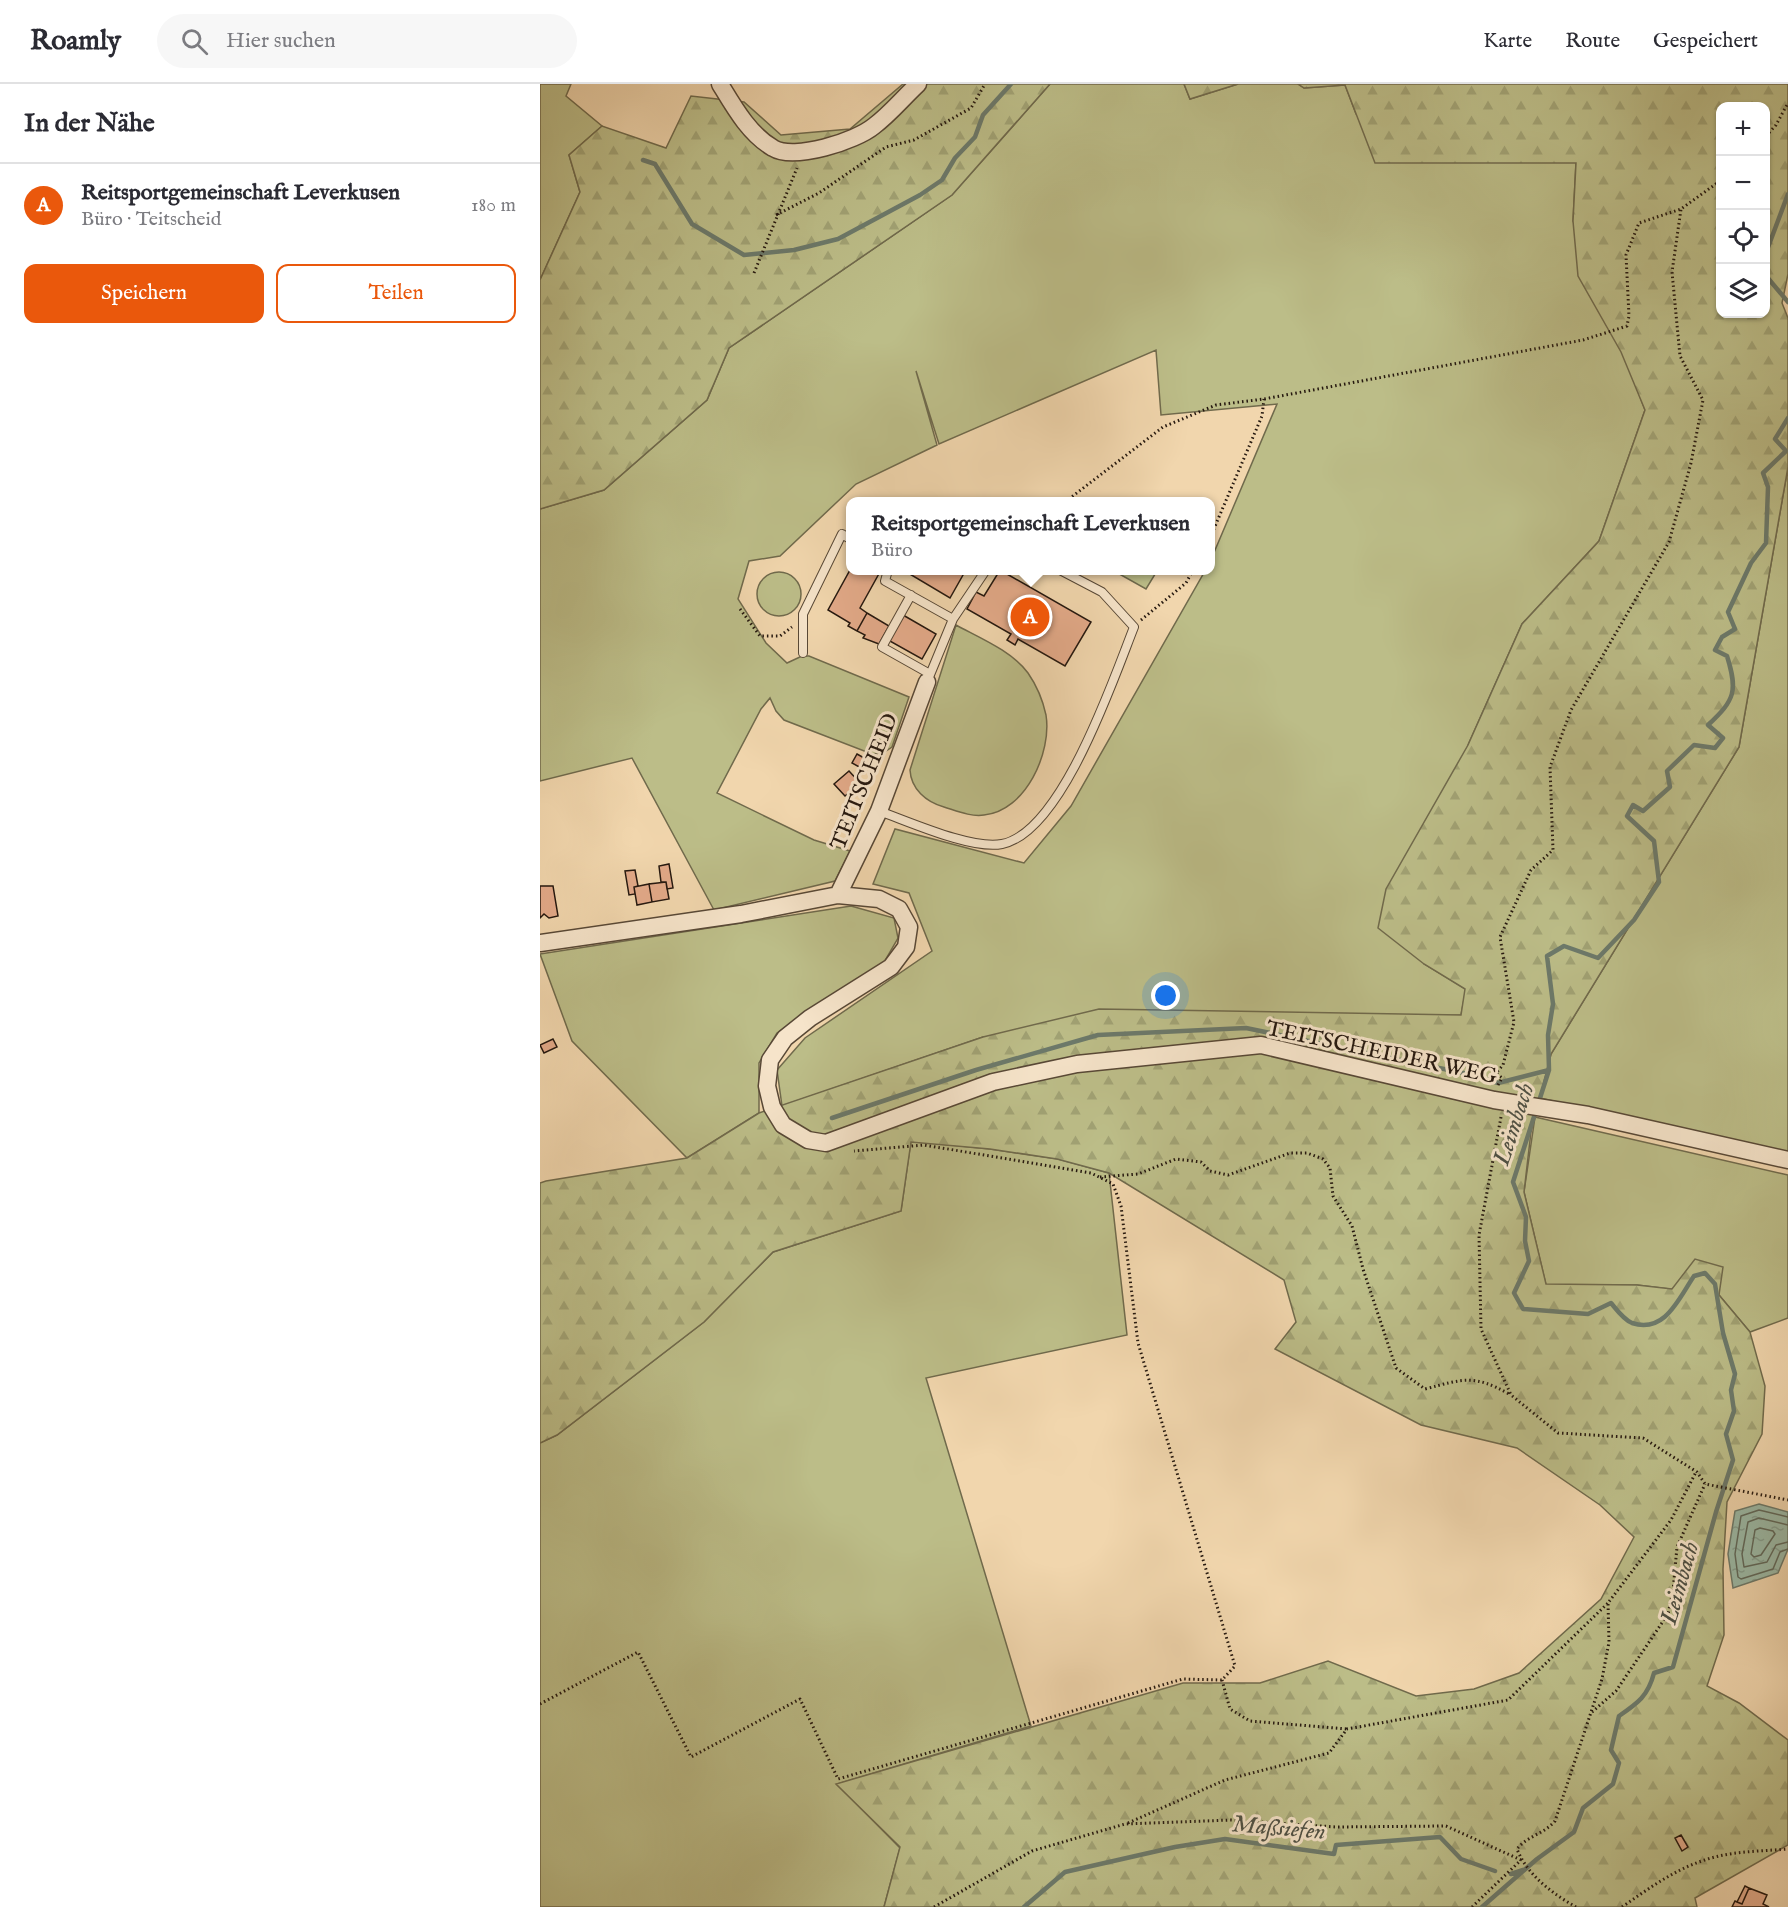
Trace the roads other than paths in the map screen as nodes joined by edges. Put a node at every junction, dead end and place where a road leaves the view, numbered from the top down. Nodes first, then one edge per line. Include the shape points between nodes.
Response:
1 (720, 84) edge
2 (918, 84) edge
3 (846, 536) edge
4 (886, 575) edge
5 (983, 575) edge
6 (1070, 575) edge
7 (911, 595) junction
8 (953, 619) junction
9 (803, 653) dead end
10 (928, 678) junction
11 (879, 812) junction
12 (838, 895) junction
13 (540, 943) edge
14 (1788, 1160) edge

1 - 2 street via 741,119 774,149 804,152 838,144 873,128
3 - 9 lane via 842,534 803,614
4 - 7 lane via 885,580
5 - 8 lane
6 - 11 lane via 1102,592 1134,627 1066,782 1035,825 1018,838 1001,844 975,843
7 - 8 lane
7 - 10 lane via 882,647
8 - 10 lane
10 - 11 street, TEITSCHEID
11 - 12 street, TEITSCHEID
12 - 13 street via 741,914
12 - 14 street, TEITSCHEIDER WEG via 879,899 899,909 909,927 906,947 891,967 810,1018 784,1038 770,1060 766,1086 772,1107 783,1125 808,1140 826,1143 993,1082 1077,1064 1261,1045

